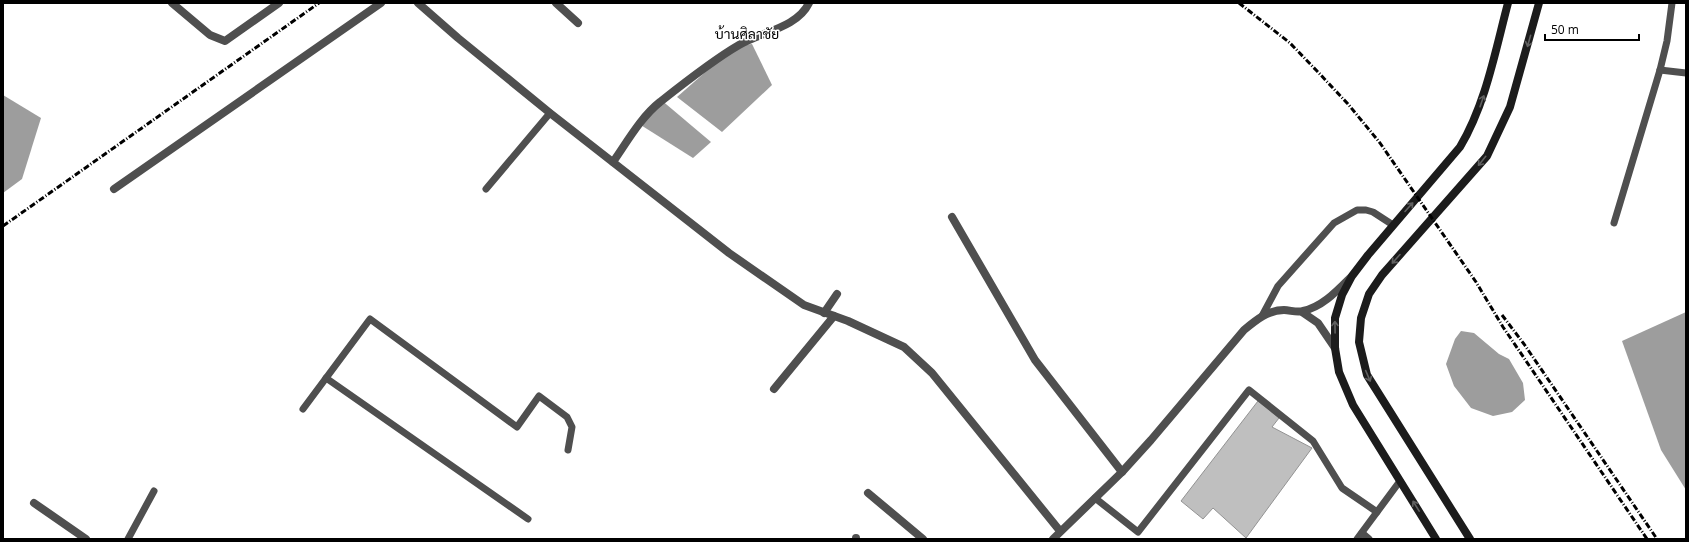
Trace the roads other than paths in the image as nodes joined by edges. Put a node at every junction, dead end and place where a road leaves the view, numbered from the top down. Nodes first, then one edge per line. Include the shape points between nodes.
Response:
1 (172, 3) edge
2 (279, 3) edge
3 (381, 3) edge
4 (418, 3) edge
5 (556, 3) edge
6 (809, 3) edge
7 (1508, 3) edge
8 (1539, 3) edge
9 (1672, 3) edge
10 (578, 23) dead end
11 (1660, 70) junction
12 (1686, 73) edge
13 (550, 113) junction
14 (613, 162) junction
15 (114, 189) dead end
16 (486, 189) dead end
17 (952, 217) dead end
18 (1614, 223) dead end
19 (1393, 225) junction
20 (1352, 276) junction
21 (837, 294) dead end
22 (824, 312) junction
23 (1302, 312) junction
24 (834, 316) junction
25 (1262, 316) junction
26 (1335, 348) junction
27 (326, 378) junction
28 (774, 389) dead end
29 (303, 409) dead end
30 (568, 450) dead end
31 (1122, 472) junction
32 (1400, 481) junction
33 (154, 491) dead end
34 (868, 493) dead end
35 (1095, 498) junction
36 (34, 503) dead end
37 (1377, 512) junction
38 (528, 519) dead end
39 (1060, 532) junction
40 (1360, 536) edge
41 (86, 539) edge
42 (128, 539) edge
43 (923, 539) edge
44 (1053, 539) edge
45 (1369, 539) edge
46 (1436, 539) edge
47 (1470, 539) edge

1 - 2 street via 210,35 225,41
3 - 15 street
4 - 13 street
5 - 10 street
6 - 14 street via 800,15 783,26 740,44 658,103
19 -> 7 main road via 1460,147 1472,127 1483,98
8 -> 47 main road via 1510,107 1487,156 1382,275 1369,294 1361,318 1359,342 1367,375
9 - 11 lane
11 - 12 lane
11 - 18 lane
13 - 14 street
13 - 16 lane
14 - 22 street via 729,252 804,305
17 - 31 street via 1035,360
19 - 20 main road
19 - 25 lane via 1366,210 1357,210 1334,223 1278,286
20 - 23 street via 1329,298
26 -> 20 main road via 1335,318 1342,295
21 - 22 street
22 - 24 street
23 - 25 street via 1284,310
23 - 26 street via 1318,323
24 - 28 street
24 - 39 street via 904,347 932,373
25 - 31 street via 1244,330 1192,394
26 - 32 main road via 1340,372 1353,405
27 - 29 lane
27 - 30 lane via 370,319 517,427 539,396 567,417 572,427
27 - 38 lane
31 - 35 street
32 - 37 lane
46 -> 32 main road
33 - 42 lane
34 - 43 street
35 - 37 lane via 1138,532 1249,390 1313,441 1342,488
35 - 39 street
36 - 41 street
37 - 40 lane
39 - 44 street
40 - 45 lane

